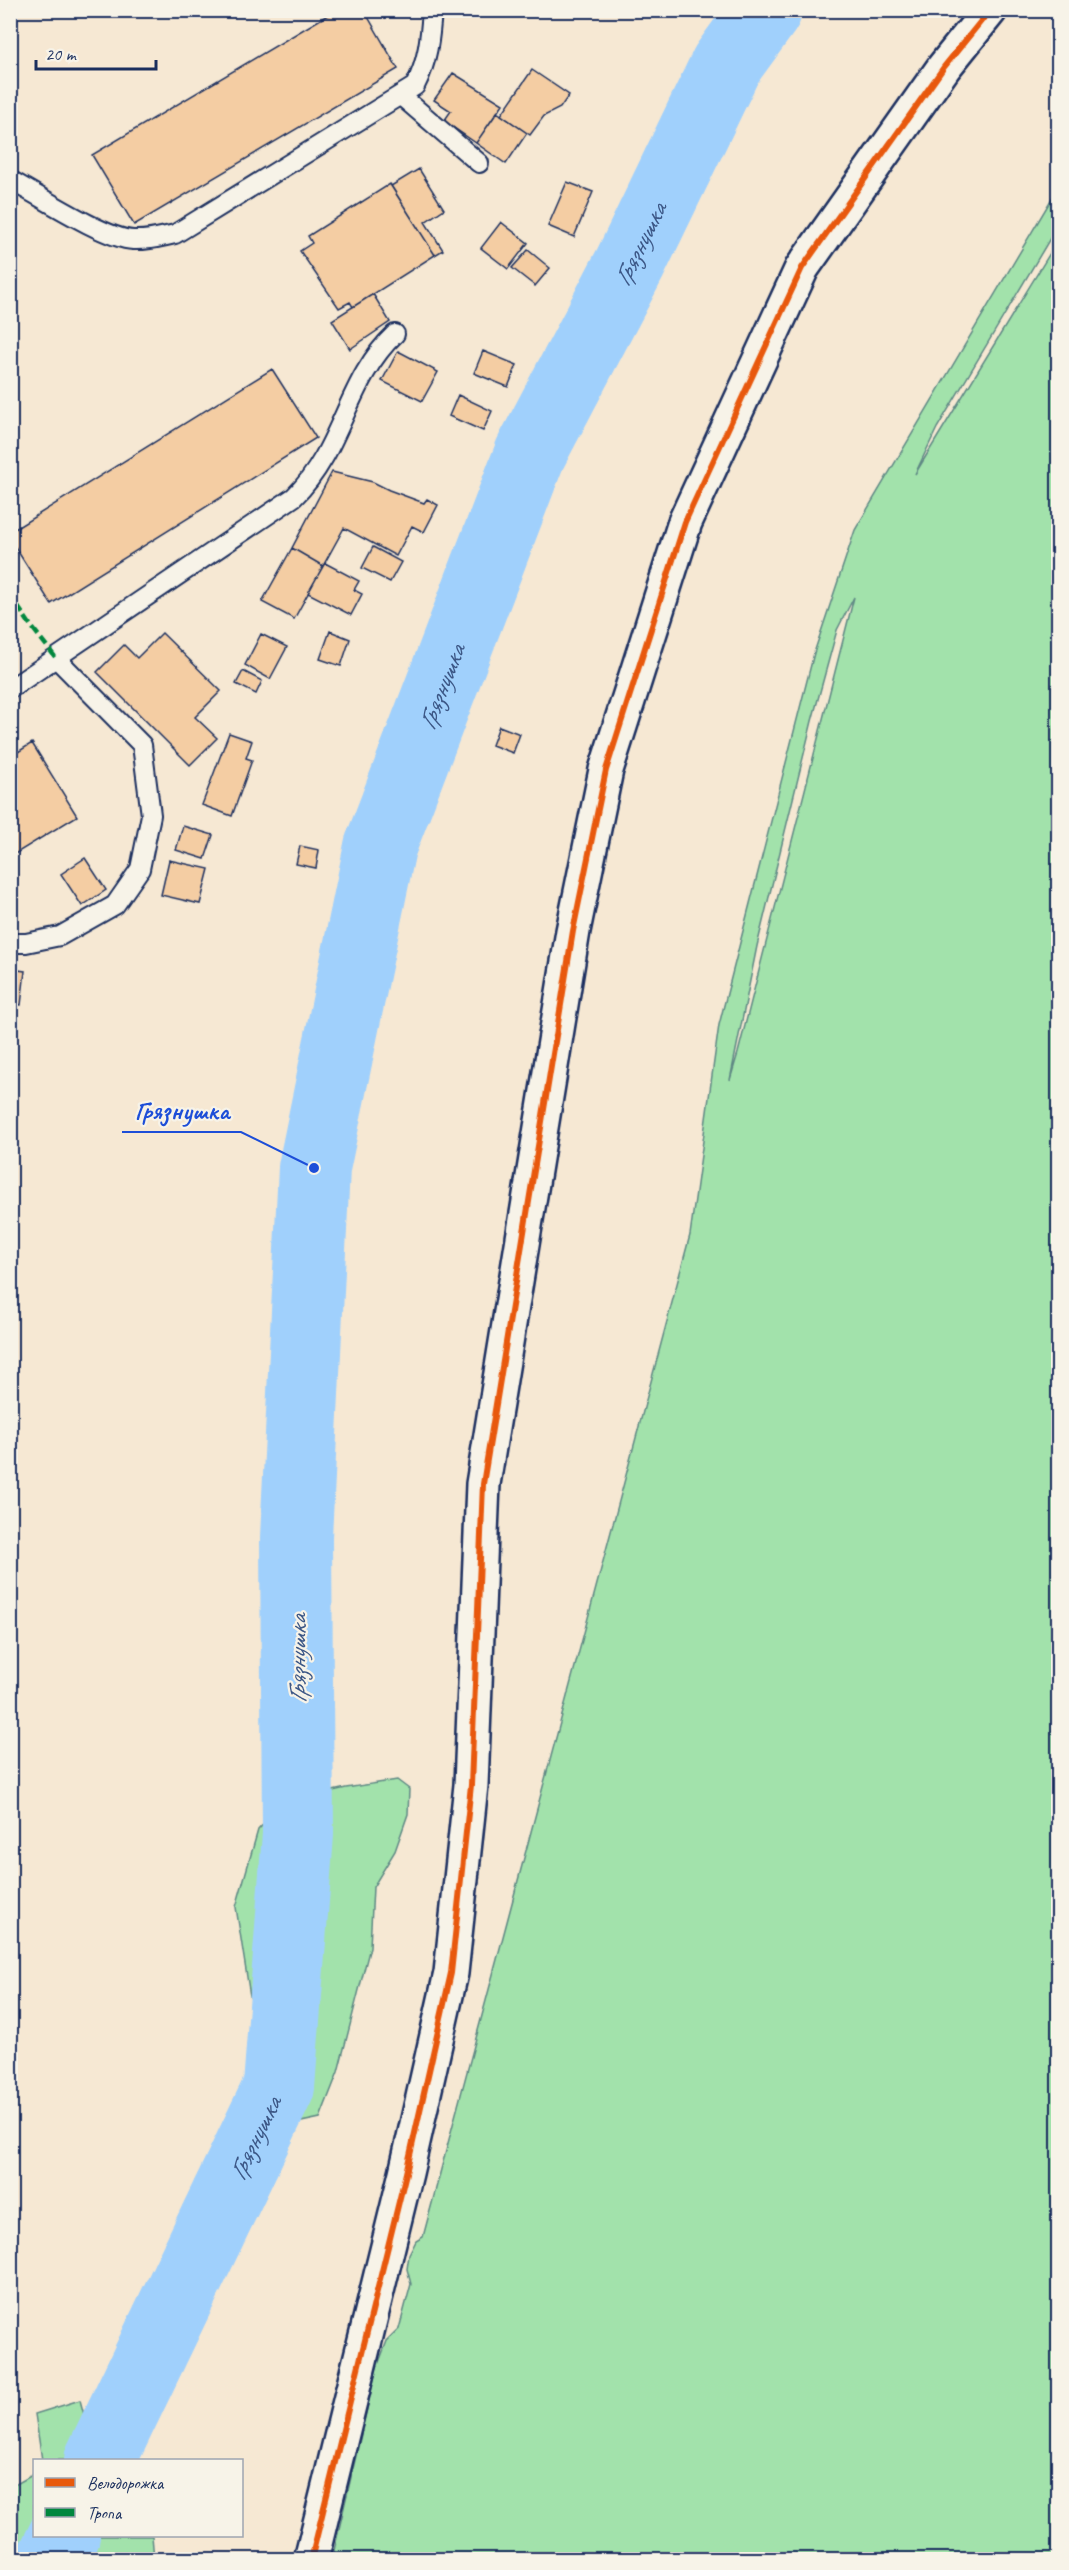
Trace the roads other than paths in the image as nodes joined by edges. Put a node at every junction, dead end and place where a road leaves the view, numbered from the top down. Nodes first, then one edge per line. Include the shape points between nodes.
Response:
1 (432, 10) edge
2 (990, 10) edge
3 (400, 95) junction
4 (479, 163) dead end
5 (10, 180) edge
6 (394, 334) dead end
7 (57, 658) junction
8 (10, 689) edge
9 (10, 943) edge
10 (311, 2559) edge

1 - 3 lane via 424,68 414,86
2 - 10 street via 944,67 802,268 685,522 606,770 573,931 483,1484 471,1785 451,1973
3 - 4 lane
3 - 5 lane via 175,234 155,239 132,240 111,235
6 - 7 lane via 368,366 312,480 294,497
7 - 8 lane
7 - 9 lane via 142,745 151,815 140,869 115,905 60,936

